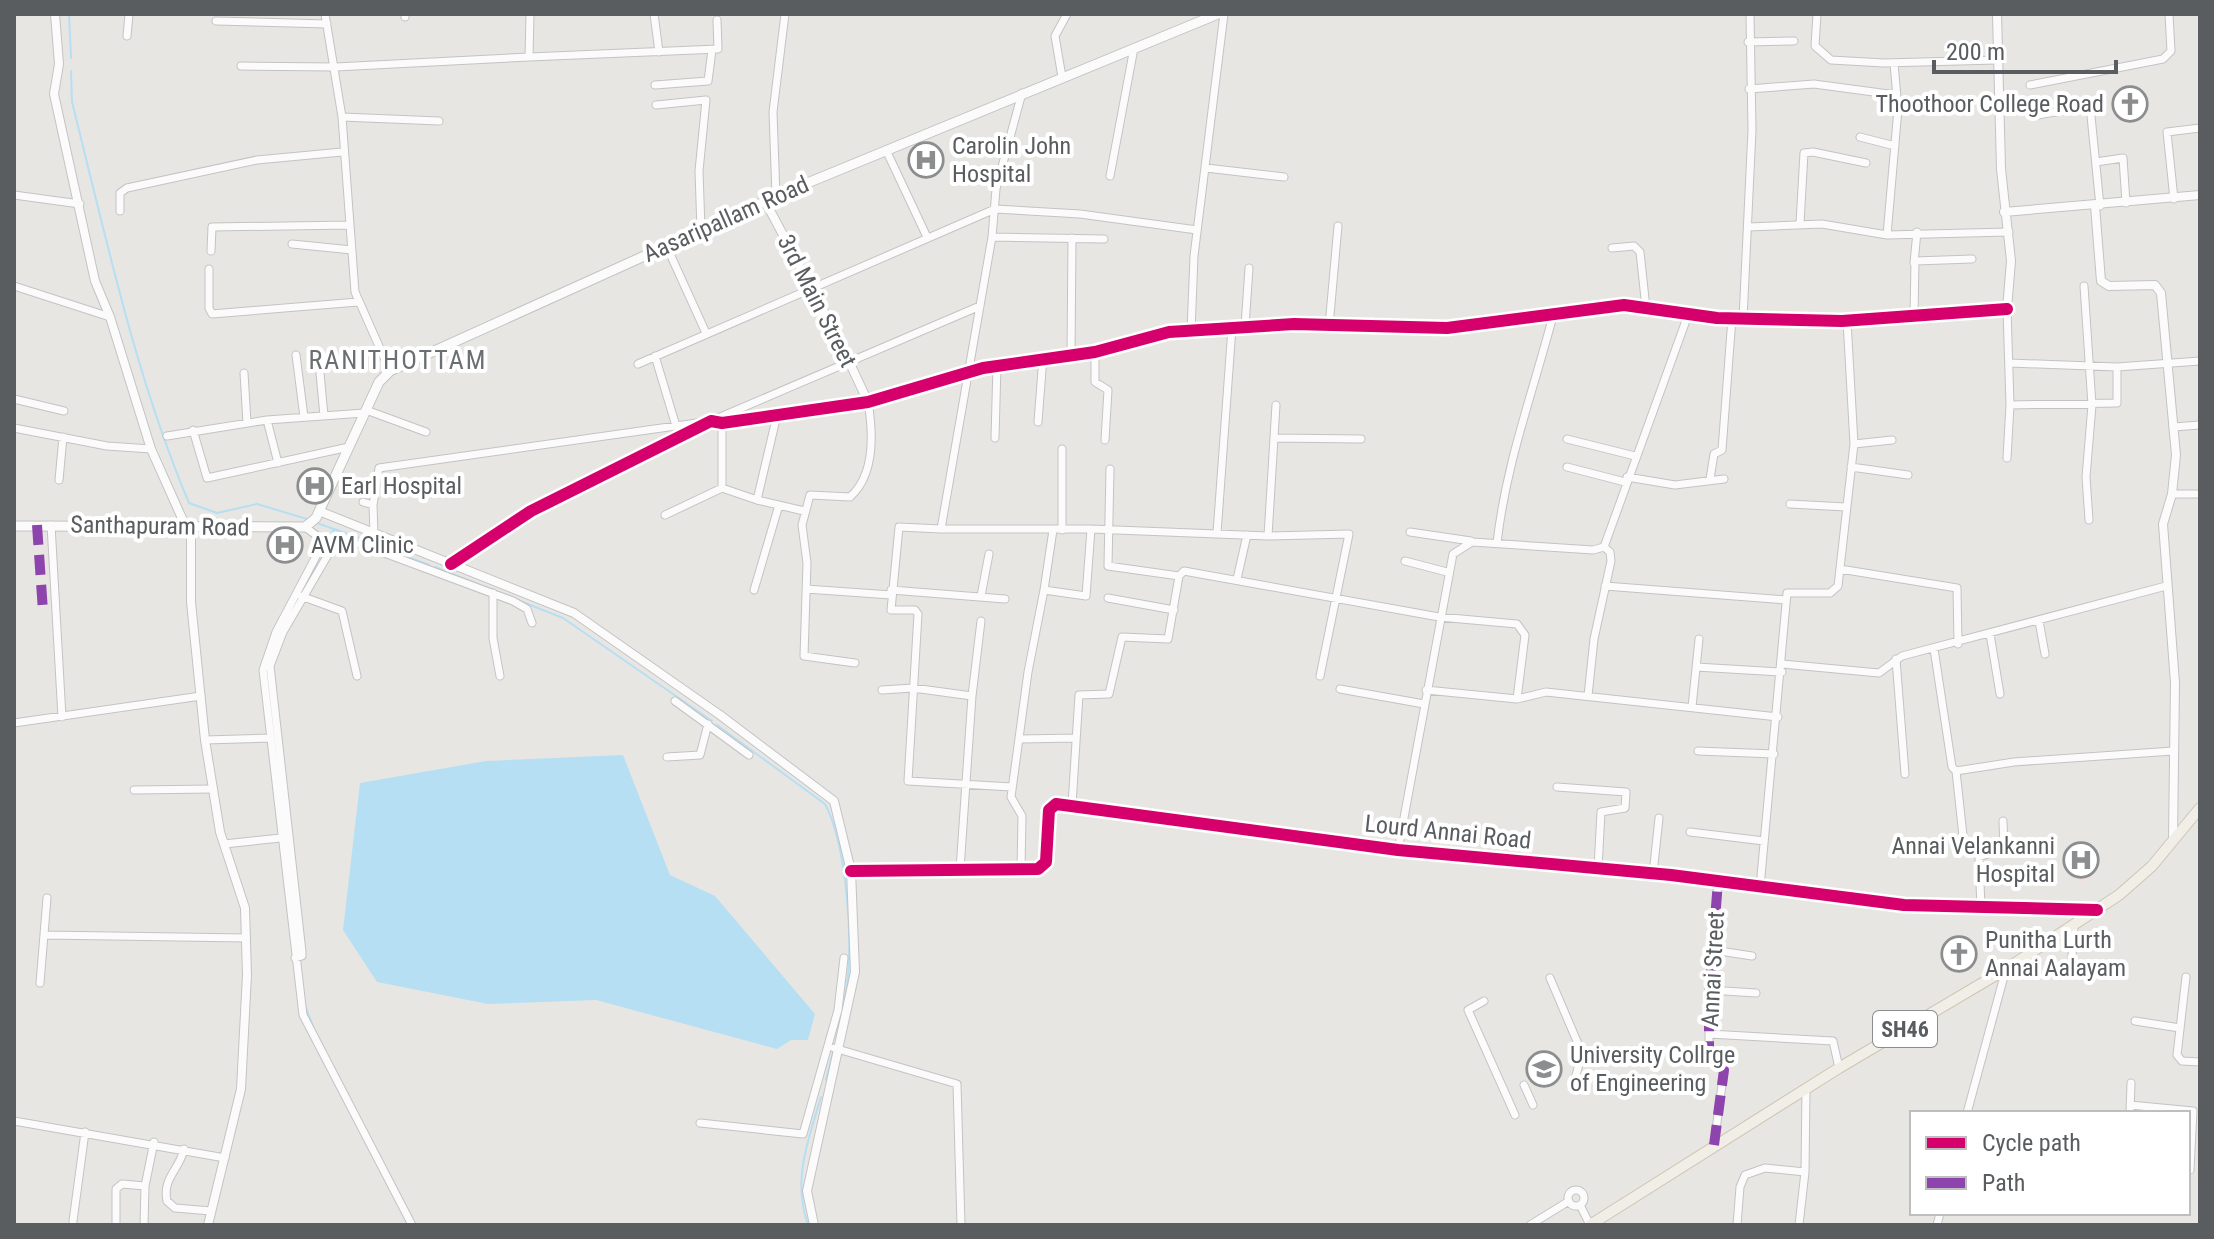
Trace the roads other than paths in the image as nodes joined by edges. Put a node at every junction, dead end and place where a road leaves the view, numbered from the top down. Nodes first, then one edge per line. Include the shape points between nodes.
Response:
1 (55, 14) edge
2 (129, 14) edge
3 (325, 14) edge
4 (530, 14) edge
5 (654, 14) edge
6 (785, 14) edge
7 (1067, 14) edge
8 (1221, 14) edge
9 (1750, 14) edge
10 (1817, 14) edge
11 (1997, 14) edge
12 (2169, 14) edge
13 (717, 20) dead end
14 (216, 21) dead end
15 (327, 24) junction
16 (127, 36) dead end
17 (1794, 41) dead end
18 (1748, 42) junction
19 (1134, 48) junction
20 (712, 50) junction
21 (659, 52) junction
22 (529, 57) junction
23 (1997, 60) junction
24 (1894, 63) junction
25 (241, 66) dead end
26 (336, 67) junction
27 (1062, 77) junction
28 (708, 81) junction
29 (655, 85) dead end
30 (2030, 85) dead end
31 (1749, 89) junction
32 (1022, 93) junction
33 (1896, 95) junction
34 (706, 100) junction
35 (656, 105) dead end
36 (1999, 107) junction
37 (342, 117) junction
38 (439, 121) dead end
39 (2200, 128) edge
40 (1860, 137) dead end
41 (1895, 146) junction
42 (886, 150) junction
43 (342, 152) junction
44 (2096, 162) junction
45 (1866, 163) dead end
46 (1206, 168) junction
47 (1110, 176) dead end
48 (1284, 177) dead end
49 (14, 195) edge
50 (2200, 195) edge
51 (776, 196) junction
52 (2174, 199) junction
53 (765, 201) junction
54 (2126, 203) junction
55 (80, 204) junction
56 (2098, 206) junction
57 (995, 209) junction
58 (120, 211) dead end
59 (2004, 212) junction
60 (1800, 223) junction
61 (350, 225) junction
62 (1338, 226) dead end
63 (1748, 227) junction
64 (701, 230) junction
65 (1197, 230) junction
66 (1917, 232) junction
67 (2009, 232) junction
68 (1887, 235) junction
69 (927, 237) junction
70 (992, 237) junction
71 (1072, 238) junction
72 (1104, 239) dead end
73 (292, 244) dead end
74 (666, 245) junction
75 (1612, 248) dead end
76 (352, 250) junction
77 (211, 251) dead end
78 (1972, 259) dead end
79 (1914, 263) junction
80 (1249, 268) dead end
81 (209, 269) dead end
82 (14, 286) edge
83 (2084, 286) dead end
84 (810, 287) junction
85 (358, 302) junction
86 (980, 306) junction
87 (1646, 308) junction
88 (2007, 309) junction
89 (1554, 312) junction
90 (1688, 315) junction
91 (1914, 315) junction
92 (110, 317) junction
93 (1732, 318) junction
94 (1743, 319) junction
95 (1847, 321) junction
96 (1245, 326) junction
97 (1329, 326) junction
98 (1232, 328) junction
99 (1191, 331) junction
100 (706, 333) junction
101 (1095, 352) junction
102 (296, 355) dead end
103 (1071, 355) junction
104 (655, 356) junction
105 (1043, 357) junction
106 (848, 361) junction
107 (2200, 361) edge
108 (2010, 363) junction
109 (2167, 363) junction
110 (638, 364) dead end
111 (997, 365) junction
112 (2089, 366) junction
113 (2117, 367) junction
114 (390, 371) junction
115 (244, 373) dead end
116 (320, 373) dead end
117 (966, 374) junction
118 (14, 399) edge
119 (868, 402) junction
120 (1276, 405) dead end
121 (2010, 405) junction
122 (2092, 405) junction
123 (64, 411) dead end
124 (365, 412) junction
125 (777, 415) junction
126 (324, 416) junction
127 (304, 417) junction
128 (267, 420) junction
129 (722, 420) junction
130 (711, 421) junction
131 (1038, 422) dead end
132 (247, 423) junction
133 (2200, 425) edge
134 (676, 426) junction
135 (2173, 427) junction
136 (14, 428) edge
137 (193, 430) junction
138 (426, 432) dead end
139 (167, 436) dead end
140 (63, 437) junction
141 (995, 438) dead end
142 (1274, 438) junction
143 (1361, 439) dead end
144 (1567, 439) dead end
145 (1105, 440) dead end
146 (1892, 440) dead end
147 (1854, 444) junction
148 (349, 447) junction
149 (151, 449) junction
150 (1062, 449) dead end
151 (1635, 456) junction
152 (2007, 458) dead end
153 (278, 463) junction
154 (1567, 467) dead end
155 (1851, 467) junction
156 (1110, 469) dead end
157 (1908, 475) dead end
158 (1626, 479) junction
159 (1710, 479) junction
160 (1724, 479) dead end
161 (59, 480) dead end
162 (722, 488) junction
163 (2172, 494) junction
164 (2200, 494) edge
165 (757, 500) junction
166 (363, 502) dead end
167 (1790, 504) dead end
168 (373, 505) junction
169 (779, 505) junction
170 (1846, 507) junction
171 (804, 511) junction
172 (665, 515) dead end
173 (313, 520) junction
174 (2089, 520) dead end
175 (51, 525) junction
176 (188, 525) junction
177 (14, 526) edge
178 (941, 529) junction
179 (1091, 529) junction
180 (1057, 530) junction
181 (1108, 530) junction
182 (1410, 532) dead end
183 (1217, 533) junction
184 (1247, 535) junction
185 (378, 536) junction
186 (1268, 536) junction
187 (336, 541) dead end
188 (1472, 542) junction
189 (1497, 543) junction
190 (360, 544) dead end
191 (1604, 547) junction
192 (377, 550) junction
193 (989, 554) dead end
194 (436, 558) junction
195 (1405, 561) dead end
196 (451, 564) junction
197 (1840, 569) junction
198 (431, 570) junction
199 (1447, 572) junction
200 (1179, 576) junction
201 (1237, 579) junction
202 (1605, 586) junction
203 (2166, 586) junction
204 (806, 589) junction
205 (754, 590) dead end
206 (1044, 590) junction
207 (891, 592) junction
208 (493, 593) junction
209 (299, 595) junction
210 (981, 596) junction
211 (1337, 596) junction
212 (1108, 598) dead end
213 (1005, 599) dead end
214 (1786, 600) junction
215 (1174, 610) junction
216 (1439, 617) junction
217 (981, 621) dead end
218 (2039, 621) junction
219 (532, 623) dead end
220 (1990, 634) junction
221 (1699, 639) dead end
222 (1958, 644) junction
223 (1934, 649) junction
224 (2045, 654) dead end
225 (1896, 659) junction
226 (855, 663) dead end
227 (1696, 667) junction
228 (1782, 668) junction
229 (357, 676) dead end
230 (500, 676) dead end
231 (1320, 676) dead end
232 (913, 688) junction
233 (1340, 689) dead end
234 (882, 690) dead end
235 (1426, 690) junction
236 (2000, 694) dead end
237 (201, 696) junction
238 (972, 696) junction
239 (1588, 696) junction
240 (1517, 699) junction
241 (675, 701) dead end
242 (1424, 704) junction
243 (1692, 707) junction
244 (720, 715) junction
245 (62, 717) junction
246 (1778, 717) junction
247 (14, 723) edge
248 (710, 725) junction
249 (270, 738) junction
250 (1076, 738) junction
251 (1020, 739) junction
252 (205, 740) junction
253 (1698, 751) dead end
254 (2173, 751) junction
255 (1774, 754) junction
256 (749, 755) dead end
257 (667, 757) dead end
258 (1956, 771) junction
259 (1905, 774) dead end
260 (964, 785) junction
261 (1012, 787) junction
262 (1557, 787) dead end
263 (213, 789) junction
264 (134, 790) dead end
265 (1072, 805) junction
266 (2200, 808) edge
267 (1659, 818) dead end
268 (2003, 821) dead end
269 (1690, 832) dead end
270 (283, 839) junction
271 (1764, 841) junction
272 (2173, 841) junction
273 (224, 844) junction
274 (1964, 845) dead end
275 (1398, 850) junction
276 (1598, 868) junction
277 (960, 869) junction
278 (1021, 869) junction
279 (851, 871) junction
280 (1653, 874) junction
281 (1718, 881) junction
282 (1760, 887) junction
283 (47, 898) dead end
284 (1981, 908) junction
285 (2097, 910) junction
286 (2074, 925) junction
287 (44, 935) junction
288 (246, 938) junction
289 (1713, 950) junction
290 (1752, 956) dead end
291 (844, 958) dead end
292 (2006, 969) junction
293 (2071, 972) dead end
294 (2186, 977) dead end
295 (1550, 978) dead end
296 (40, 983) dead end
297 (1709, 990) junction
298 (1756, 993) dead end
299 (1484, 1001) dead end
300 (2135, 1021) dead end
301 (2180, 1028) junction
302 (1709, 1034) junction
303 (829, 1046) junction
304 (840, 1049) junction
305 (2200, 1062) edge
306 (1839, 1068) junction
307 (1575, 1079) dead end
308 (2131, 1083) dead end
309 (1524, 1085) dead end
310 (818, 1087) junction
311 (1806, 1088) junction
312 (831, 1090) junction
313 (1533, 1105) dead end
314 (2130, 1109) edge
315 (1968, 1111) edge
316 (1515, 1115) dead end
317 (14, 1121) edge
318 (700, 1123) dead end
319 (85, 1132) junction
320 (154, 1142) junction
321 (1714, 1145) junction
322 (184, 1149) junction
323 (2190, 1155) edge
324 (225, 1158) junction
325 (1805, 1172) junction
326 (145, 1186) junction
327 (1569, 1201) junction
328 (1580, 1205) junction
329 (211, 1211) junction
330 (73, 1221) dead end
331 (116, 1225) edge
332 (144, 1225) edge
333 (208, 1225) edge
334 (412, 1225) edge
335 (814, 1225) edge
336 (961, 1225) edge
337 (1530, 1225) edge
338 (1590, 1225) edge
339 (1737, 1225) edge
340 (1799, 1225) edge

1 - 55 street via 59,64 54,94
2 - 16 street
3 - 15 street
4 - 22 street
5 - 21 street
6 - 51 street via 773,112
7 - 27 street via 1055,36
8 - 19 main road, Aasaripallam Road
8 - 46 street
9 - 18 street
10 - 24 street via 1815,46 1825,58
11 - 23 street
12 - 30 street via 2171,51 2163,59
13 - 20 street via 719,48
14 - 15 street
15 - 26 street
17 - 18 street
18 - 31 street
19 - 27 main road, Aasaripallam Road
19 - 47 street
20 - 21 street
20 - 28 street
21 - 22 street
22 - 26 street
23 - 24 street
23 - 36 street
24 - 33 street
25 - 26 street
26 - 37 street
27 - 32 main road, Aasaripallam Road
28 - 29 street
28 - 34 street
31 - 33 street via 1814,84
31 - 63 street
32 - 42 main road, Aasaripallam Road
32 - 57 street
33 - 41 street
34 - 35 street
34 - 64 street via 699,171
36 - 44 street via 2032,103 2038,115 2090,106
36 - 59 street
37 - 38 street
37 - 43 street
39 - 52 street via 2167,132
40 - 41 street
41 - 68 street
42 - 51 main road, Aasaripallam Road
42 - 69 street
43 - 58 street via 257,160 123,189
43 - 61 street
44 - 54 street via 2123,158
44 - 56 street
45 - 60 street via 1804,153
46 - 48 street
46 - 65 street
49 - 55 street
50 - 52 street
51 - 53 main road, Aasaripallam Road
52 - 54 street
53 - 64 main road, Aasaripallam Road
53 - 84 street, 3rd Main Street
54 - 56 street
55 - 92 street via 95,281
56 - 59 street
56 - 109 street via 2101,281 2109,286 2158,287
57 - 65 street
57 - 69 street
57 - 70 street
59 - 67 street
60 - 63 street
60 - 68 street
61 - 76 street
61 - 77 street via 212,227
62 - 97 street
63 - 94 street
64 - 74 main road, Aasaripallam Road
65 - 99 street
66 - 67 street
66 - 68 street
66 - 79 street
67 - 88 street
69 - 84 street
70 - 71 street
70 - 86 street
71 - 72 street
71 - 103 street
73 - 76 street
74 - 100 street
74 - 114 main road, Aasaripallam Road
75 - 87 street via 1634,246 1640,252
76 - 85 street
78 - 79 street
79 - 91 street
80 - 96 street
81 - 85 street via 212,314
82 - 92 street
83 - 112 street
84 - 100 street
84 - 106 street, 3rd Main Street
85 - 114 street
86 - 106 street
86 - 117 street
87 - 89 street
87 - 90 street
88 - 91 street
88 - 108 street
89 - 97 street via 1447,328
89 - 189 street via 1508,471
90 - 93 street
90 - 151 street
91 - 95 street
92 - 149 street
93 - 94 street
93 - 159 street via 1722,450 1714,454
94 - 95 street
95 - 147 street
96 - 97 street
96 - 98 street
98 - 99 street
98 - 183 street
99 - 101 street
100 - 104 street
101 - 103 street
101 - 145 street via 1095,382 1108,390
102 - 127 street
103 - 105 street
104 - 110 street
104 - 134 street
105 - 111 street
105 - 131 street
106 - 119 street, 3rd Main Street
106 - 129 street
107 - 109 street
108 - 112 street
108 - 121 street
109 - 113 street
109 - 135 street
111 - 117 street
111 - 141 street
112 - 113 street
112 - 122 street
113 - 122 street via 2117,403
114 - 124 main road
115 - 132 street
116 - 126 street
117 - 119 street
117 - 178 street
118 - 123 street
119 - 125 street
119 - 171 street via 869,455 858,489 850,497 810,495
120 - 142 street
121 - 122 street
121 - 152 street
122 - 174 street via 2086,477
124 - 126 street
124 - 138 street
124 - 148 main road
125 - 129 street
125 - 165 street
126 - 127 street
127 - 128 street
128 - 132 street
128 - 153 street
129 - 130 street
129 - 162 street
130 - 134 street
130 - 196 street via 531,511
132 - 137 street
133 - 135 street
134 - 168 street via 379,468
135 - 163 street
136 - 140 street
137 - 139 street
137 - 153 street via 207,478
140 - 149 street
140 - 161 street
142 - 143 street
142 - 186 street
144 - 151 street
146 - 147 street
147 - 155 street
148 - 153 street
148 - 173 main road
149 - 176 street
150 - 180 street
151 - 158 street
154 - 158 street
155 - 157 street
155 - 170 street
156 - 181 street
158 - 159 street via 1675,485
158 - 191 street
159 - 160 street
162 - 165 street
162 - 172 street
163 - 164 street
163 - 203 street via 2163,524
165 - 169 street
166 - 168 street
167 - 170 street
168 - 185 street
169 - 171 street
169 - 205 street
170 - 197 street
171 - 204 street
173 - 176 main road, Santhapuram Road
173 - 185 street
173 - 209 street via 322,545
175 - 176 main road, Santhapuram Road
175 - 177 main road, Santhapuram Road
175 - 245 street
176 - 237 street
178 - 180 street
178 - 207 street via 899,527
179 - 180 street
179 - 181 street
179 - 206 street via 1086,596
180 - 206 street
181 - 183 street
181 - 200 street via 1108,566
182 - 188 street
183 - 184 street
184 - 186 street
184 - 201 street
185 - 192 street
185 - 194 street
186 - 211 street via 1349,534
187 - 209 street
188 - 189 street
188 - 199 street via 1453,554
189 - 191 street
190 - 192 street
191 - 202 street via 1611,556
192 - 198 street
193 - 210 street
194 - 196 street
194 - 198 street
195 - 199 street
196 - 244 street via 574,613
197 - 214 street via 1835,591 1789,592
197 - 222 street via 1957,588
198 - 208 street
199 - 216 street
200 - 201 street via 1186,571
200 - 215 street
201 - 211 street
202 - 214 street
202 - 239 street
203 - 218 street
203 - 254 street via 2175,683
204 - 207 street
204 - 226 street via 804,656
206 - 251 street
207 - 210 street
207 - 232 street via 891,610 918,614
208 - 219 street via 527,609
208 - 230 street
209 - 229 street via 342,611
209 - 249 street via 265,659
209 - 270 street via 270,666
210 - 213 street
211 - 216 street
211 - 231 street
212 - 215 street
214 - 228 street
215 - 250 street via 1167,641 1126,636 1120,640 1109,694 1078,698
216 - 235 street
216 - 240 street via 1508,622 1523,628
217 - 238 street
218 - 220 street
218 - 224 street
220 - 222 street
220 - 236 street
221 - 227 street
222 - 223 street
223 - 225 street
223 - 258 street
225 - 228 street via 1873,673
225 - 259 street
227 - 228 street
227 - 243 street
228 - 246 street
232 - 234 street
232 - 238 street
232 - 260 street via 908,781
233 - 242 street
235 - 240 street
235 - 242 street
237 - 245 street
237 - 252 street
238 - 260 street
239 - 240 street via 1546,692
239 - 243 street
241 - 248 street
242 - 275 street
243 - 246 street
244 - 248 street
244 - 279 street via 834,801
245 - 247 street
246 - 255 street
248 - 256 street
248 - 257 street via 702,753
249 - 252 street
249 - 270 street
250 - 251 street
250 - 265 street
251 - 261 street
252 - 263 street
253 - 255 street
254 - 258 street
254 - 272 street
255 - 271 street
258 - 274 street
260 - 261 street
260 - 277 street
261 - 278 street via 1012,801 1022,816
262 - 276 street via 1626,792 1625,808 1601,812
263 - 264 street
263 - 273 street
265 - 275 street, Lourd Annai Road
265 - 278 street via 1056,804 1049,810 1043,868
266 - 272 main road, SH46
267 - 280 street
268 - 284 street via 2004,848 1979,859
269 - 271 street
270 - 273 street
270 - 334 street via 303,1015
271 - 282 street
272 - 285 main road, SH46 via 2152,866
273 - 288 street via 240,884
275 - 276 street, Lourd Annai Road
276 - 280 street, Lourd Annai Road
277 - 278 street
277 - 279 street
279 - 304 street via 855,972
280 - 281 street, Lourd Annai Road
281 - 282 street, Lourd Annai Road
281 - 289 street, Annai Street
282 - 284 street, Lourd Annai Road via 1904,905
283 - 287 street
284 - 285 street, Lourd Annai Road
285 - 286 main road, SH46
286 - 292 main road, SH46
286 - 293 street
287 - 288 street
287 - 296 street
288 - 324 street via 241,1089
289 - 290 street
289 - 297 street, Annai Street
291 - 303 street
292 - 306 main road, SH46
292 - 315 street
294 - 301 street
295 - 307 street via 1582,1053
297 - 298 street
297 - 302 street, Annai Street
299 - 316 street via 1468,1010
300 - 301 street
301 - 305 street via 2179,1059
302 - 306 street via 1833,1041
302 - 321 street, Annai Street via 1710,1057 1724,1070
303 - 304 street
303 - 310 street
304 - 312 street
304 - 336 street via 957,1084
306 - 311 main road, SH46
308 - 314 street
309 - 313 street
310 - 312 street
310 - 318 street via 803,1134
311 - 321 main road, SH46
311 - 325 street
312 - 335 street via 807,1191
314 - 323 street via 2193,1111
317 - 319 street
319 - 320 street
319 - 330 street
320 - 322 street
320 - 326 street
321 - 338 main road, SH46
322 - 324 street
322 - 329 street via 181,1163 170,1174 167,1201 175,1208
324 - 329 street
325 - 339 street via 1765,1168 1745,1175
325 - 340 street
326 - 331 street via 117,1185
326 - 332 street
327 - 328 street
327 - 328 street via 1570,1192 1577,1191 1584,1195
327 - 337 street
328 - 338 street
329 - 333 street

